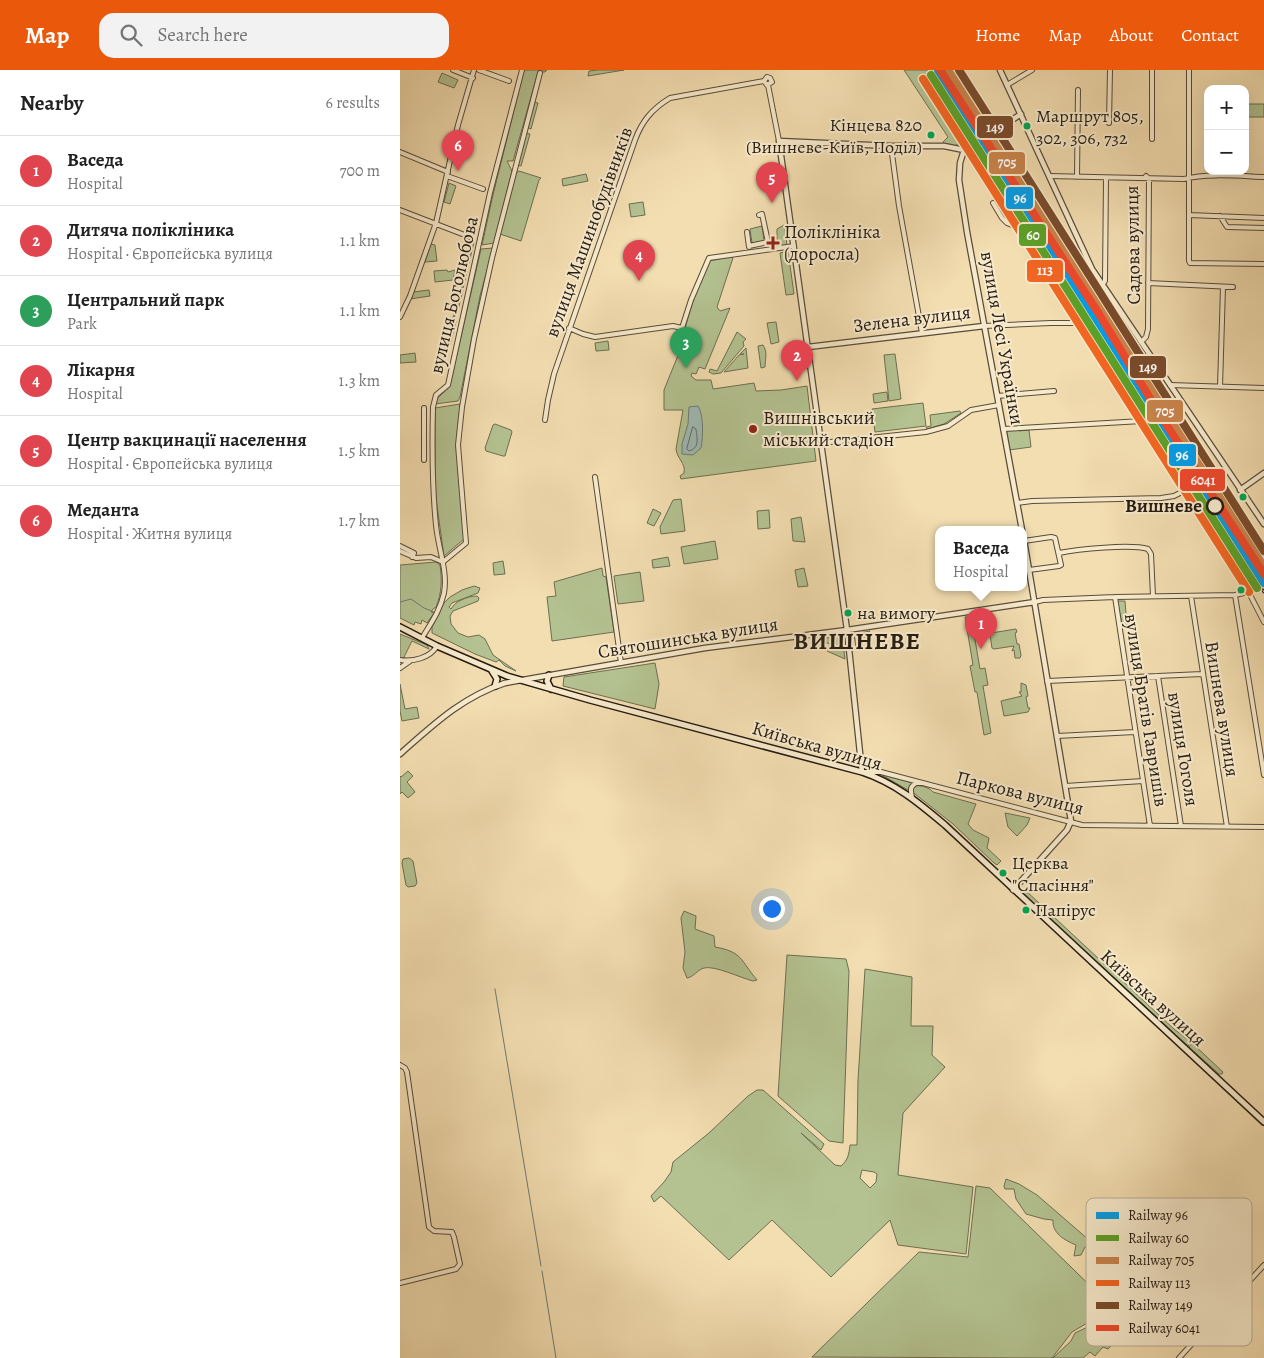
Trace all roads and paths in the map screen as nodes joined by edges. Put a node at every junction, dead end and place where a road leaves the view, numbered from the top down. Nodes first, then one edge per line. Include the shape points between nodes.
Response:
1 (453, 70) edge
2 (474, 70) edge
3 (479, 70) edge
4 (522, 70) edge
5 (1000, 70) edge
6 (1032, 70) edge
7 (1110, 70) edge
8 (1152, 70) edge
9 (1189, 70) edge
10 (540, 73) dead end
11 (472, 78) junction
12 (509, 81) dead end
13 (764, 81) junction
14 (768, 85) junction
15 (1007, 85) junction
16 (1078, 90) dead end
17 (1021, 114) junction
18 (1109, 123) dead end
19 (1152, 139) dead end
20 (779, 141) junction
21 (891, 146) junction
22 (964, 150) junction
23 (400, 152) edge
24 (448, 174) junction
25 (1048, 176) junction
26 (1264, 176) edge
27 (1077, 177) junction
28 (1106, 178) junction
29 (1147, 178) junction
30 (1188, 178) junction
31 (482, 189) dead end
32 (993, 204) dead end
33 (400, 210) edge
34 (759, 215) dead end
35 (1188, 215) junction
36 (1220, 216) junction
37 (1264, 218) edge
38 (436, 224) junction
39 (1264, 228) edge
40 (747, 232) dead end
41 (470, 237) dead end
42 (749, 246) junction
43 (794, 246) junction
44 (749, 252) junction
45 (1264, 264) edge
46 (1148, 283) junction
47 (1102, 284) junction
48 (1223, 287) junction
49 (1233, 287) dead end
50 (400, 317) edge
51 (1081, 323) junction
52 (984, 326) junction
53 (569, 328) junction
54 (922, 333) junction
55 (1141, 342) junction
56 (808, 347) junction
57 (1170, 385) junction
58 (1220, 387) junction
59 (1264, 388) edge
60 (1054, 391) dead end
61 (997, 396) junction
62 (999, 405) junction
63 (424, 408) dead end
64 (545, 420) dead end
65 (1142, 421) junction
66 (1003, 429) junction
67 (821, 443) junction
68 (424, 460) dead end
69 (1264, 473) edge
70 (595, 477) dead end
71 (1186, 490) junction
72 (1240, 490) junction
73 (1017, 503) junction
74 (1264, 524) edge
75 (1021, 526) edge
76 (1027, 541) edge
77 (400, 546) edge
78 (400, 551) edge
79 (1059, 553) junction
80 (412, 557) junction
81 (1027, 558) edge
82 (443, 562) junction
83 (1029, 570) junction
84 (1248, 592) junction
85 (1235, 595) junction
86 (1153, 596) junction
87 (1191, 596) junction
88 (1115, 597) junction
89 (1034, 602) junction
90 (1264, 622) edge
91 (400, 627) edge
92 (847, 630) junction
93 (422, 638) junction
94 (437, 646) junction
95 (400, 660) edge
96 (412, 660) junction
97 (621, 663) junction
98 (400, 668) edge
99 (492, 671) junction
100 (1202, 674) junction
101 (549, 675) junction
102 (1158, 676) junction
103 (1126, 677) junction
104 (521, 681) junction
105 (1048, 681) junction
106 (495, 686) junction
107 (551, 690) junction
108 (1135, 732) junction
109 (1057, 736) junction
110 (1262, 747) edge
111 (400, 754) edge
112 (862, 772) junction
113 (1264, 775) edge
114 (1143, 781) junction
115 (918, 782) junction
116 (1065, 786) junction
117 (912, 797) junction
118 (1071, 822) junction
119 (1150, 826) junction
120 (1181, 826) junction
121 (1227, 827) junction
122 (1264, 827) edge
123 (1013, 890) junction
124 (400, 1066) edge
125 (1264, 1122) edge
126 (1264, 1265) edge
127 (1252, 1278) edge
128 (400, 1283) edge
129 (1190, 1346) edge
130 (1179, 1358) edge

1 - 11 street
2 - 11 street
3 - 12 street
4 - 82 street, вулиця Боголюбова via 490,193 448,385 436,395 433,407 433,492
5 - 15 street
6 - 15 street
7 - 18 street
8 - 19 street
9 - 30 street
10 - 82 street, вулиця Боголюбова via 492,258 462,407 458,445 466,543
11 - 24 street
13 - 14 street
13 - 14 street via 770,78 772,82
13 - 53 street, вулиця Машинобудівників via 670,98 657,105 645,119 634,140
14 - 20 street
15 - 17 street
16 - 27 street
17 - 22 street
17 - 25 street
20 - 21 street
20 - 43 street
21 - 22 street via 944,146
21 - 54 street
22 - 52 street, вулиця Лесі Українки via 960,180
23 - 24 street
24 - 31 street
24 - 38 street
25 - 27 street
25 - 47 street
26 - 30 street
27 - 28 street
28 - 29 street
28 - 47 street via 1105,281
29 - 30 street
29 - 46 street, Садова вулиця
30 - 35 street
32 - 51 street via 1007,223 1030,234
33 - 38 street
34 - 42 street via 762,214 768,242
35 - 36 street
35 - 45 street via 1190,263
36 - 37 street
36 - 39 street via 1227,227
38 - 41 street
38 - 50 street
40 - 42 street
42 - 44 street
43 - 44 street
43 - 56 street
44 - 53 street via 708,258 682,328 673,326 595,336
46 - 48 street
46 - 55 street, Садова вулиця via 1148,329
47 - 55 street
48 - 49 street
48 - 58 street
51 - 52 street, Зелена вулиця
51 - 65 street
52 - 54 street, Зелена вулиця
52 - 61 street, вулиця Лесі Українки
53 - 64 street, вулиця Машинобудівників via 552,380
54 - 56 street, Зелена вулиця
55 - 57 street
56 - 67 street
57 - 58 street
57 - 72 street
58 - 59 street
60 - 61 street
61 - 62 street, вулиця Лесі Українки
62 - 66 street, вулиця Лесі Українки
62 - 67 street via 971,410 948,426 926,432
63 - 68 street
65 - 66 street
65 - 71 street
66 - 73 street, вулиця Лесі Українки
67 - 92 street
69 - 72 street
70 - 97 street
71 - 73 street via 1161,498
71 - 84 street
72 - 74 street
73 - 75 street, вулиця Лесі Українки
76 - 79 street via 1055,538
77 - 80 street via 414,553
78 - 80 street
79 - 83 street via 1061,565
79 - 86 street via 1084,549 1148,548
80 - 82 street
81 - 83 street
82 - 93 street, вулиця Боголюбова via 444,594 437,614
83 - 89 street
84 - 85 street, Святошинська вулиця
84 - 90 street
85 - 87 street, Святошинська вулиця
85 - 110 street
86 - 87 street, Святошинська вулиця
86 - 88 street, Святошинська вулиця
87 - 100 street, Вишнева вулиця
88 - 89 street, Святошинська вулиця
88 - 103 street, вулиця Братів Гавришів
89 - 92 street, Святошинська вулиця
89 - 105 street
91 - 93 main road, Київська вулиця
92 - 97 street, Святошинська вулиця via 705,648
92 - 112 street
93 - 94 main road, Київська вулиця
94 - 96 street via 428,656
94 - 99 main road, Київська вулиця
95 - 96 street
96 - 98 street
97 - 101 street, Святошинська вулиця
99 - 104 main road, Київська вулиця
99 - 106 main road via 497,679
100 - 102 street
100 - 121 street, Вишнева вулиця
101 - 104 street, Святошинська вулиця
101 - 107 main road via 547,682
102 - 103 street
102 - 120 street, вулиця Гоголя
103 - 105 street
103 - 108 street, вулиця Братів Гавришів
104 - 106 street, Святошинська вулиця
104 - 107 main road, Київська вулиця
105 - 109 street
106 - 111 street, Святошинська вулиця via 447,712
107 - 112 main road, Київська вулиця
108 - 109 street
108 - 114 street, вулиця Братів Гавришів
109 - 116 street
110 - 113 street
112 - 115 street, Паркова вулиця via 881,772
112 - 117 main road, Київська вулиця
114 - 116 street
114 - 119 street, вулиця Братів Гавришів
115 - 117 street via 910,789
115 - 118 street, Паркова вулиця
116 - 118 street
117 - 123 main road, Київська вулиця
118 - 119 street, Паркова вулиця
118 - 123 street
119 - 120 street, Паркова вулиця
120 - 121 street, Паркова вулиця
121 - 122 street, Паркова вулиця
123 - 125 main road, Київська вулиця
124 - 128 street via 407,1072 430,1227 434,1231 452,1232 460,1264 456,1269
126 - 127 street
129 - 130 street

